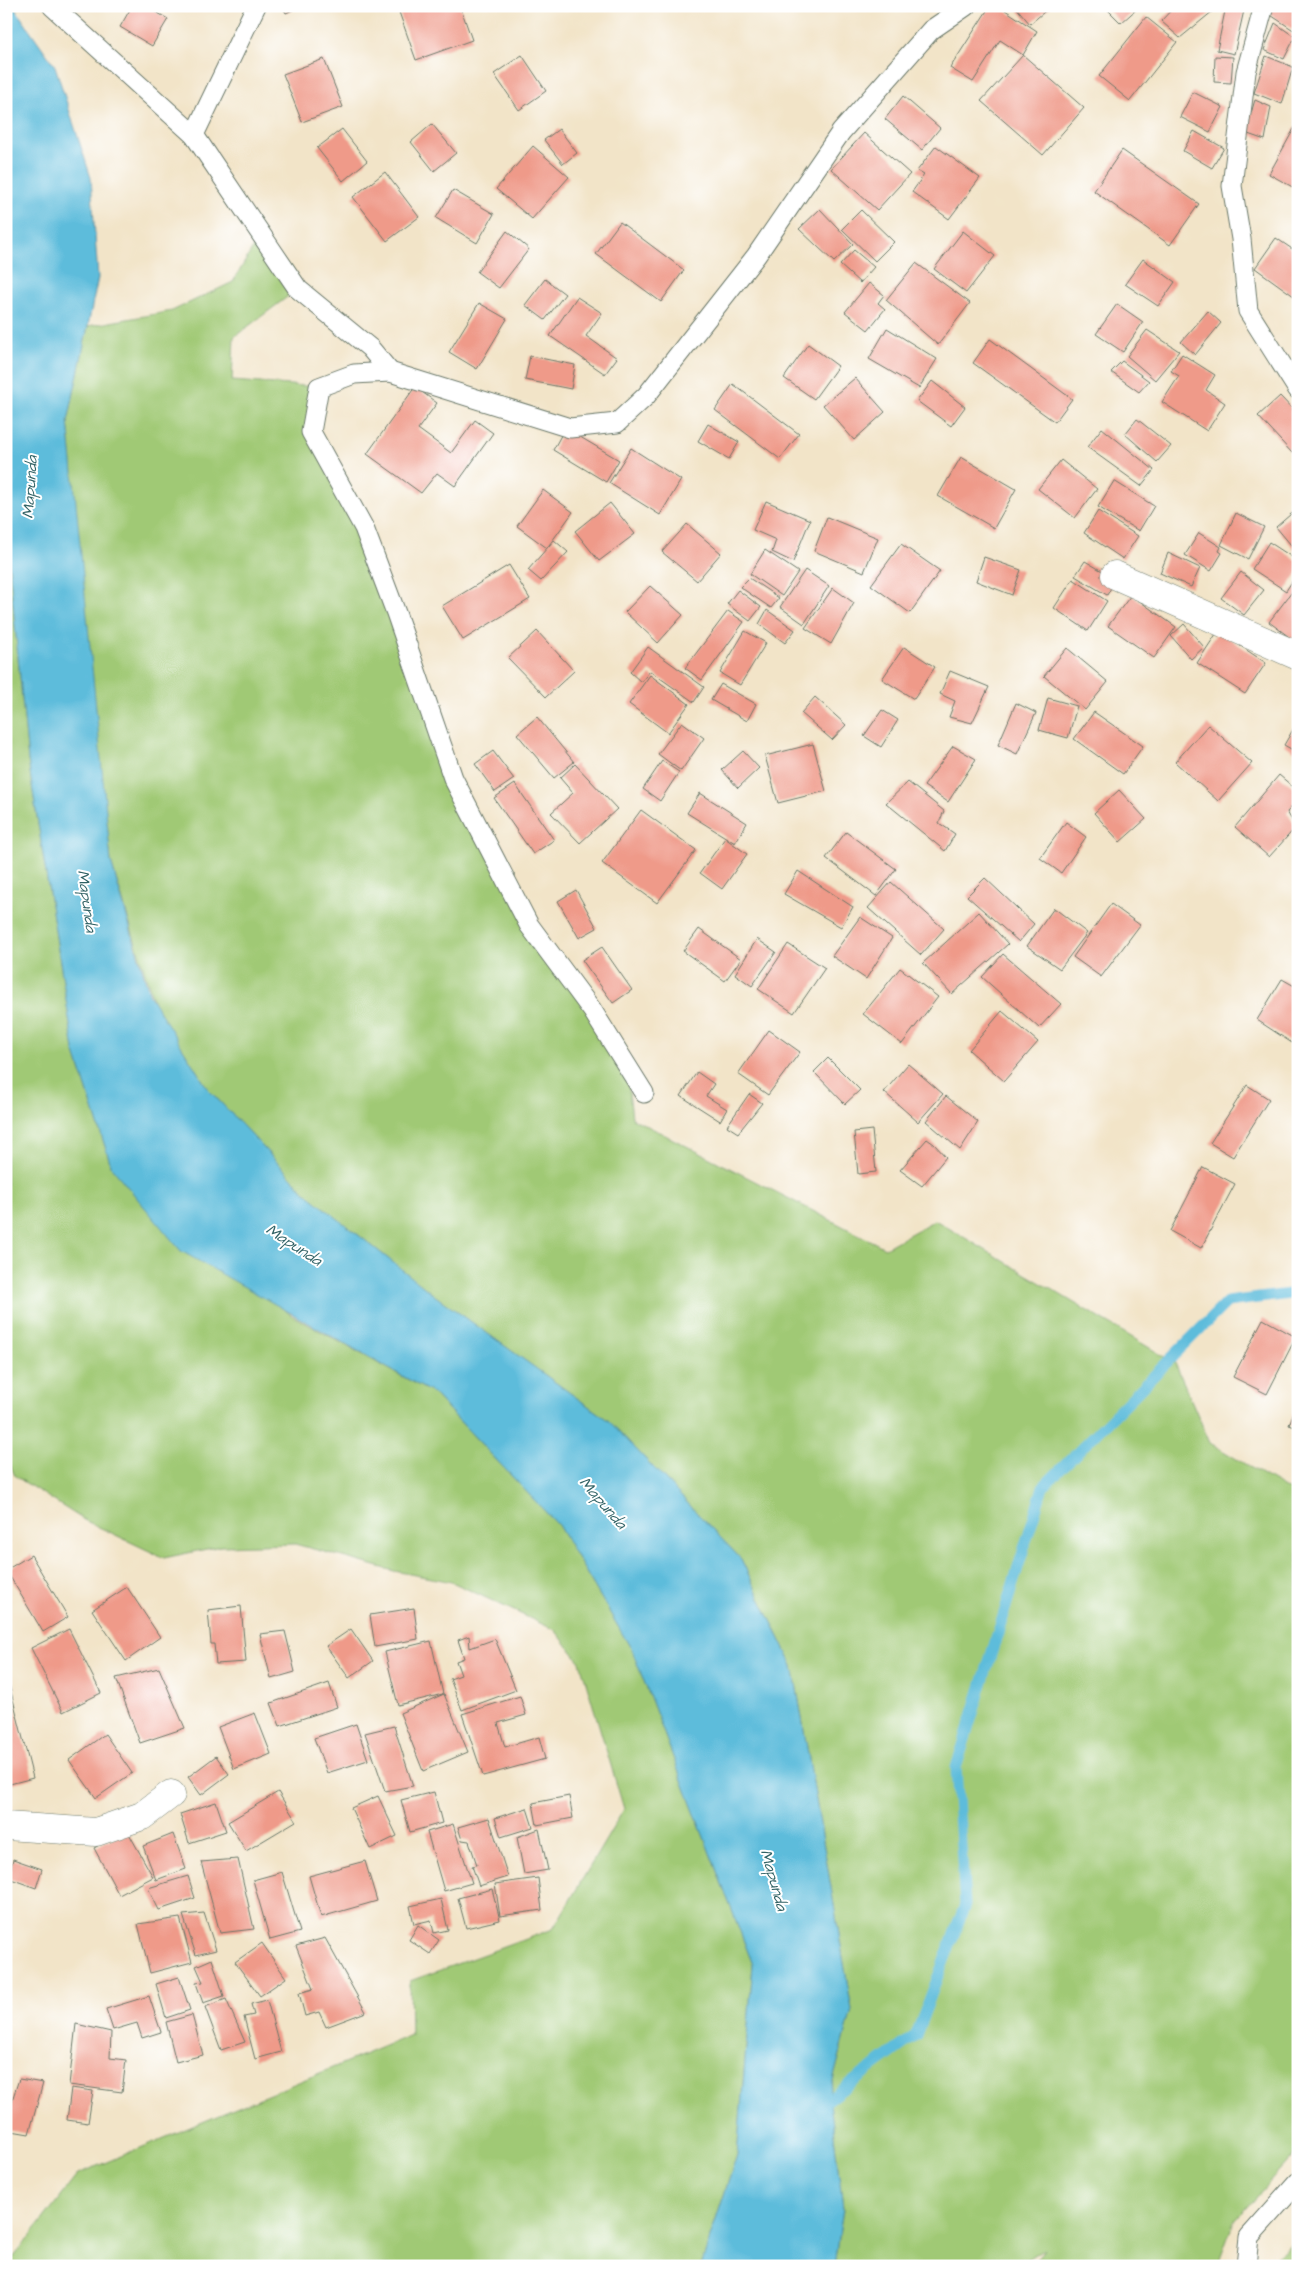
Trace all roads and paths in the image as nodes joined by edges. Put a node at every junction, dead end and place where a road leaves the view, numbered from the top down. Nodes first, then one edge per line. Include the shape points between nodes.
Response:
1 (52, 6) edge
2 (256, 6) edge
3 (966, 6) edge
4 (1264, 6) edge
5 (194, 135) junction
6 (390, 372) junction
7 (1298, 390) edge
8 (1115, 575) dead end
9 (1298, 656) edge
10 (644, 1093) dead end
11 (171, 1794) dead end
12 (6, 1826) edge
13 (1298, 2182) edge
14 (1246, 2266) edge

1 - 5 lane
2 - 5 lane
3 - 6 lane via 931,30 841,132 756,256 646,396 617,423 570,428
4 - 7 lane via 1246,72 1232,186 1248,311
5 - 6 lane via 298,289 370,348
6 - 10 lane via 354,374 319,387 311,432 364,528 453,778 529,926 592,1010
8 - 9 street
11 - 12 street via 142,1816 96,1832
13 - 14 lane via 1249,2237

